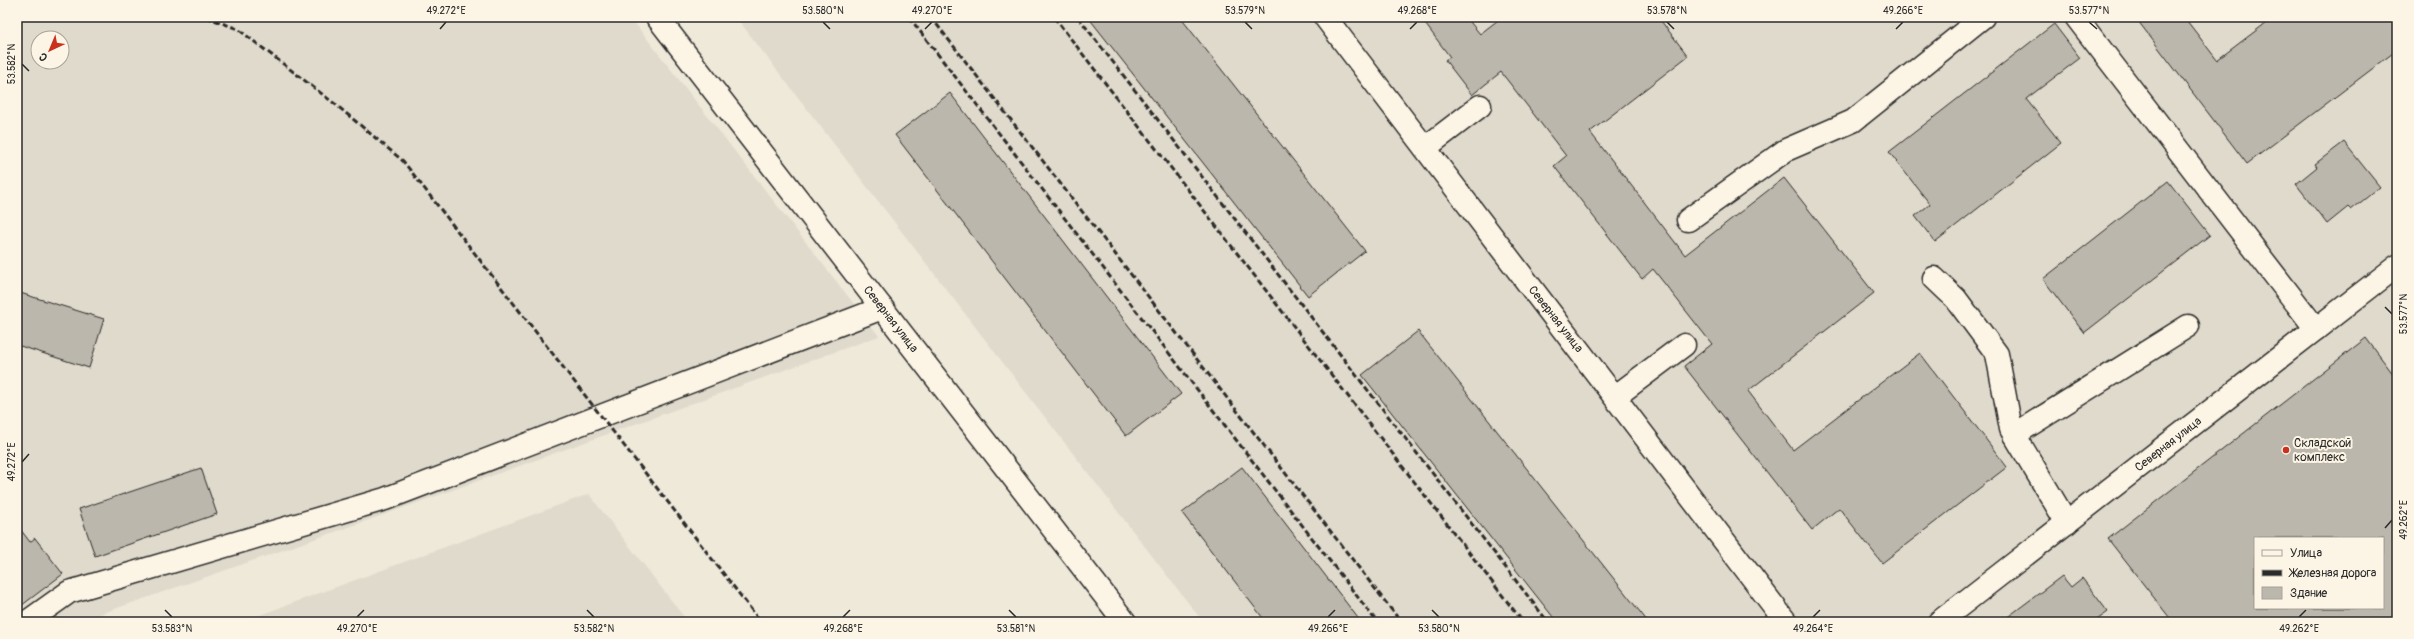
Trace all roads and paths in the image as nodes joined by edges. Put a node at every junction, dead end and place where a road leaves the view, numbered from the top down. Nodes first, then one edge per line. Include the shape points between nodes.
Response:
1 (657, 17) edge
2 (1325, 17) edge
3 (1983, 17) edge
4 (2076, 17) edge
5 (1480, 106) dead end
6 (1425, 148) junction
7 (1688, 220) dead end
8 (2397, 266) edge
9 (1934, 278) dead end
10 (882, 308) junction
11 (2188, 326) dead end
12 (2316, 329) junction
13 (1684, 345) dead end
14 (1616, 396) junction
15 (2014, 435) junction
16 (2067, 522) junction
17 (27, 622) edge
18 (1125, 622) edge
19 (1786, 622) edge
20 (1939, 622) edge

1 - 10 street, Северная улица
2 - 6 street, Северная улица
3 - 7 street via 1853,121 1786,150
4 - 12 street
5 - 6 street
6 - 14 street, Северная улица
8 - 12 street, Северная улица
9 - 15 street via 1956,299 1997,354
10 - 17 street via 385,498 69,592
10 - 18 street, Северная улица
11 - 15 street
12 - 16 street, Северная улица
13 - 14 street
14 - 19 street, Северная улица
15 - 16 street
16 - 20 street, Северная улица

